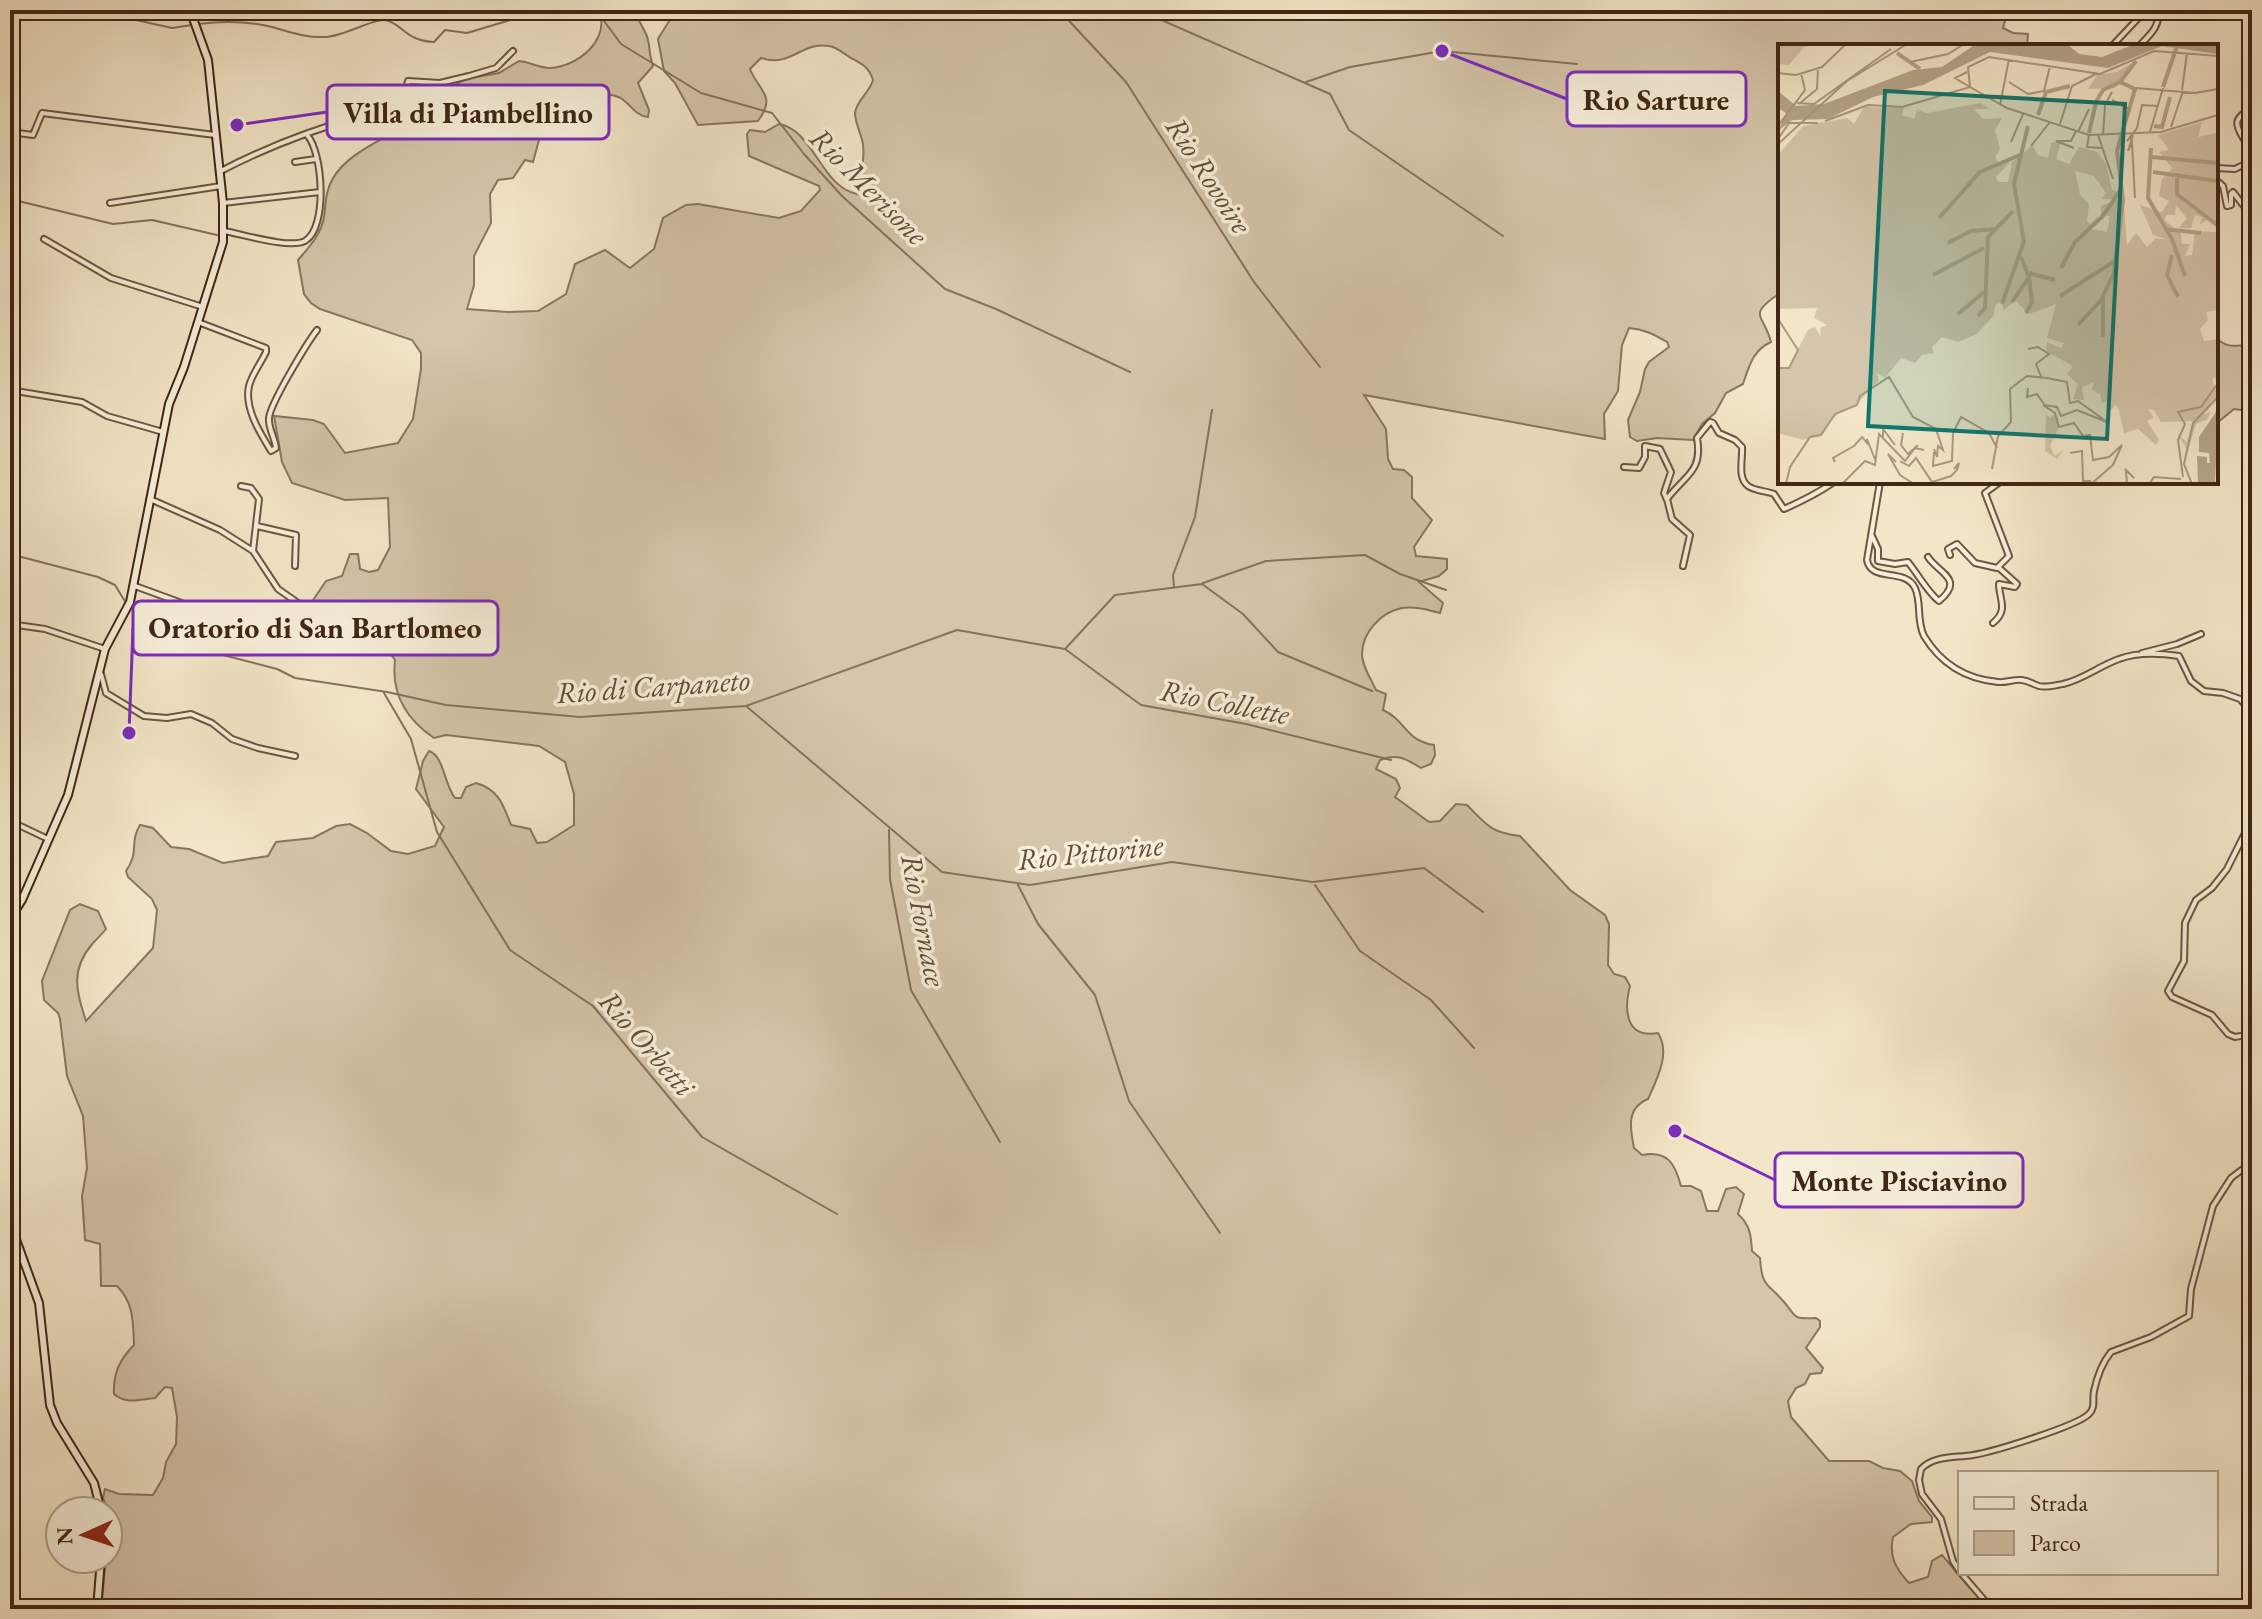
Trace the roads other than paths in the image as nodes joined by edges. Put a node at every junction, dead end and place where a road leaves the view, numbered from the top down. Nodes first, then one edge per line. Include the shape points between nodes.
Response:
1 (20, 10) edge
2 (190, 10) edge
3 (2146, 10) edge
4 (2156, 10) edge
5 (10, 38) edge
6 (2114, 44) edge
7 (2141, 44) edge
8 (513, 51) dead end
9 (2252, 109) edge
10 (10, 132) edge
11 (215, 135) junction
12 (307, 135) junction
13 (318, 159) junction
14 (295, 162) dead end
15 (2218, 168) edge
16 (219, 172) junction
17 (2218, 182) edge
18 (221, 186) junction
19 (320, 192) junction
20 (110, 203) dead end
21 (223, 203) junction
22 (2252, 207) edge
23 (224, 231) junction
24 (44, 239) dead end
25 (203, 307) junction
26 (198, 322) junction
27 (317, 330) dead end
28 (10, 390) edge
29 (163, 432) junction
30 (1624, 467) dead end
31 (1831, 484) edge
32 (1880, 484) edge
33 (1997, 484) edge
34 (241, 486) dead end
35 (150, 499) junction
36 (1667, 500) junction
37 (257, 526) junction
38 (1871, 534) junction
39 (253, 551) junction
40 (1950, 555) dead end
41 (1928, 557) dead end
42 (295, 566) dead end
43 (1683, 566) dead end
44 (1998, 567) junction
45 (135, 586) junction
46 (198, 609) junction
47 (318, 617) dead end
48 (1993, 623) dead end
49 (10, 624) edge
50 (226, 630) dead end
51 (2201, 634) dead end
52 (192, 638) dead end
53 (105, 649) junction
54 (2138, 655) junction
55 (99, 668) junction
56 (2252, 713) edge
57 (295, 756) dead end
58 (2252, 819) edge
59 (10, 821) edge
60 (50, 839) junction
61 (10, 919) edge
62 (2252, 1034) edge
63 (2252, 1162) edge
64 (10, 1223) edge
65 (97, 1495) edge
66 (1958, 1568) edge
67 (100, 1575) edge
68 (1964, 1575) edge
69 (97, 1609) edge
70 (1992, 1609) edge

1 - 5 street
2 - 11 main road via 208,60
3 - 6 street
4 - 7 street via 2155,27
8 - 12 street via 496,68 469,76 440,83 408,81 401,107
9 - 15 street via 2237,120 2249,162 2235,169
10 - 11 street via 33,135 42,113
11 - 16 main road
12 - 13 street
12 - 16 street
13 - 14 street
13 - 19 street
16 - 18 main road
17 - 22 street via 2227,206 2233,192 2243,205
18 - 20 street
18 - 21 main road
19 - 21 street
19 - 23 street via 320,212 307,240 293,243
21 - 23 main road
23 - 25 main road
24 - 25 street via 111,278
25 - 26 main road
26 - 27 street via 266,348 248,397 271,451 276,448 271,410 297,356
26 - 29 main road
28 - 29 street via 82,402 107,416
29 - 35 main road
30 - 36 street via 1639,468 1645,446 1660,449 1671,472
31 - 36 street via 1784,509 1774,494 1746,483 1738,441 1719,433 1711,422 1697,440 1696,467
32 - 38 street
33 - 44 street via 1985,492 2009,556
34 - 37 street via 251,488 259,499
35 - 39 street
35 - 45 main road
36 - 43 street via 1673,519 1690,535
37 - 39 street
37 - 42 street via 296,535
38 - 41 street via 1878,561 1908,562 1939,601 1949,580
38 - 54 street via 1868,566 1911,583 1923,634 1959,673 2045,687
39 - 47 street via 278,589
40 - 44 street via 1948,549 1958,544 1975,563
44 - 48 street via 2017,584 1999,584 2003,609
45 - 46 street
45 - 53 main road
46 - 50 street via 223,619
46 - 52 street
49 - 53 street via 45,629
51 - 54 street
53 - 55 main road
54 - 56 street via 2179,656 2191,681 2204,691 2240,699
55 - 57 street via 106,693 144,716 191,714 232,739
55 - 60 main road via 68,795
58 - 62 street via 2227,869 2196,900 2185,923 2184,961 2168,992 2212,1015 2231,1036
59 - 60 street
60 - 61 main road
63 - 66 street via 2231,1178 2213,1206 2189,1316 2111,1352 2098,1377 2090,1414 2030,1439 1933,1461 1921,1469 1923,1497 1941,1519
64 - 65 main road via 39,1303 54,1415
67 - 69 main road
68 - 70 street

